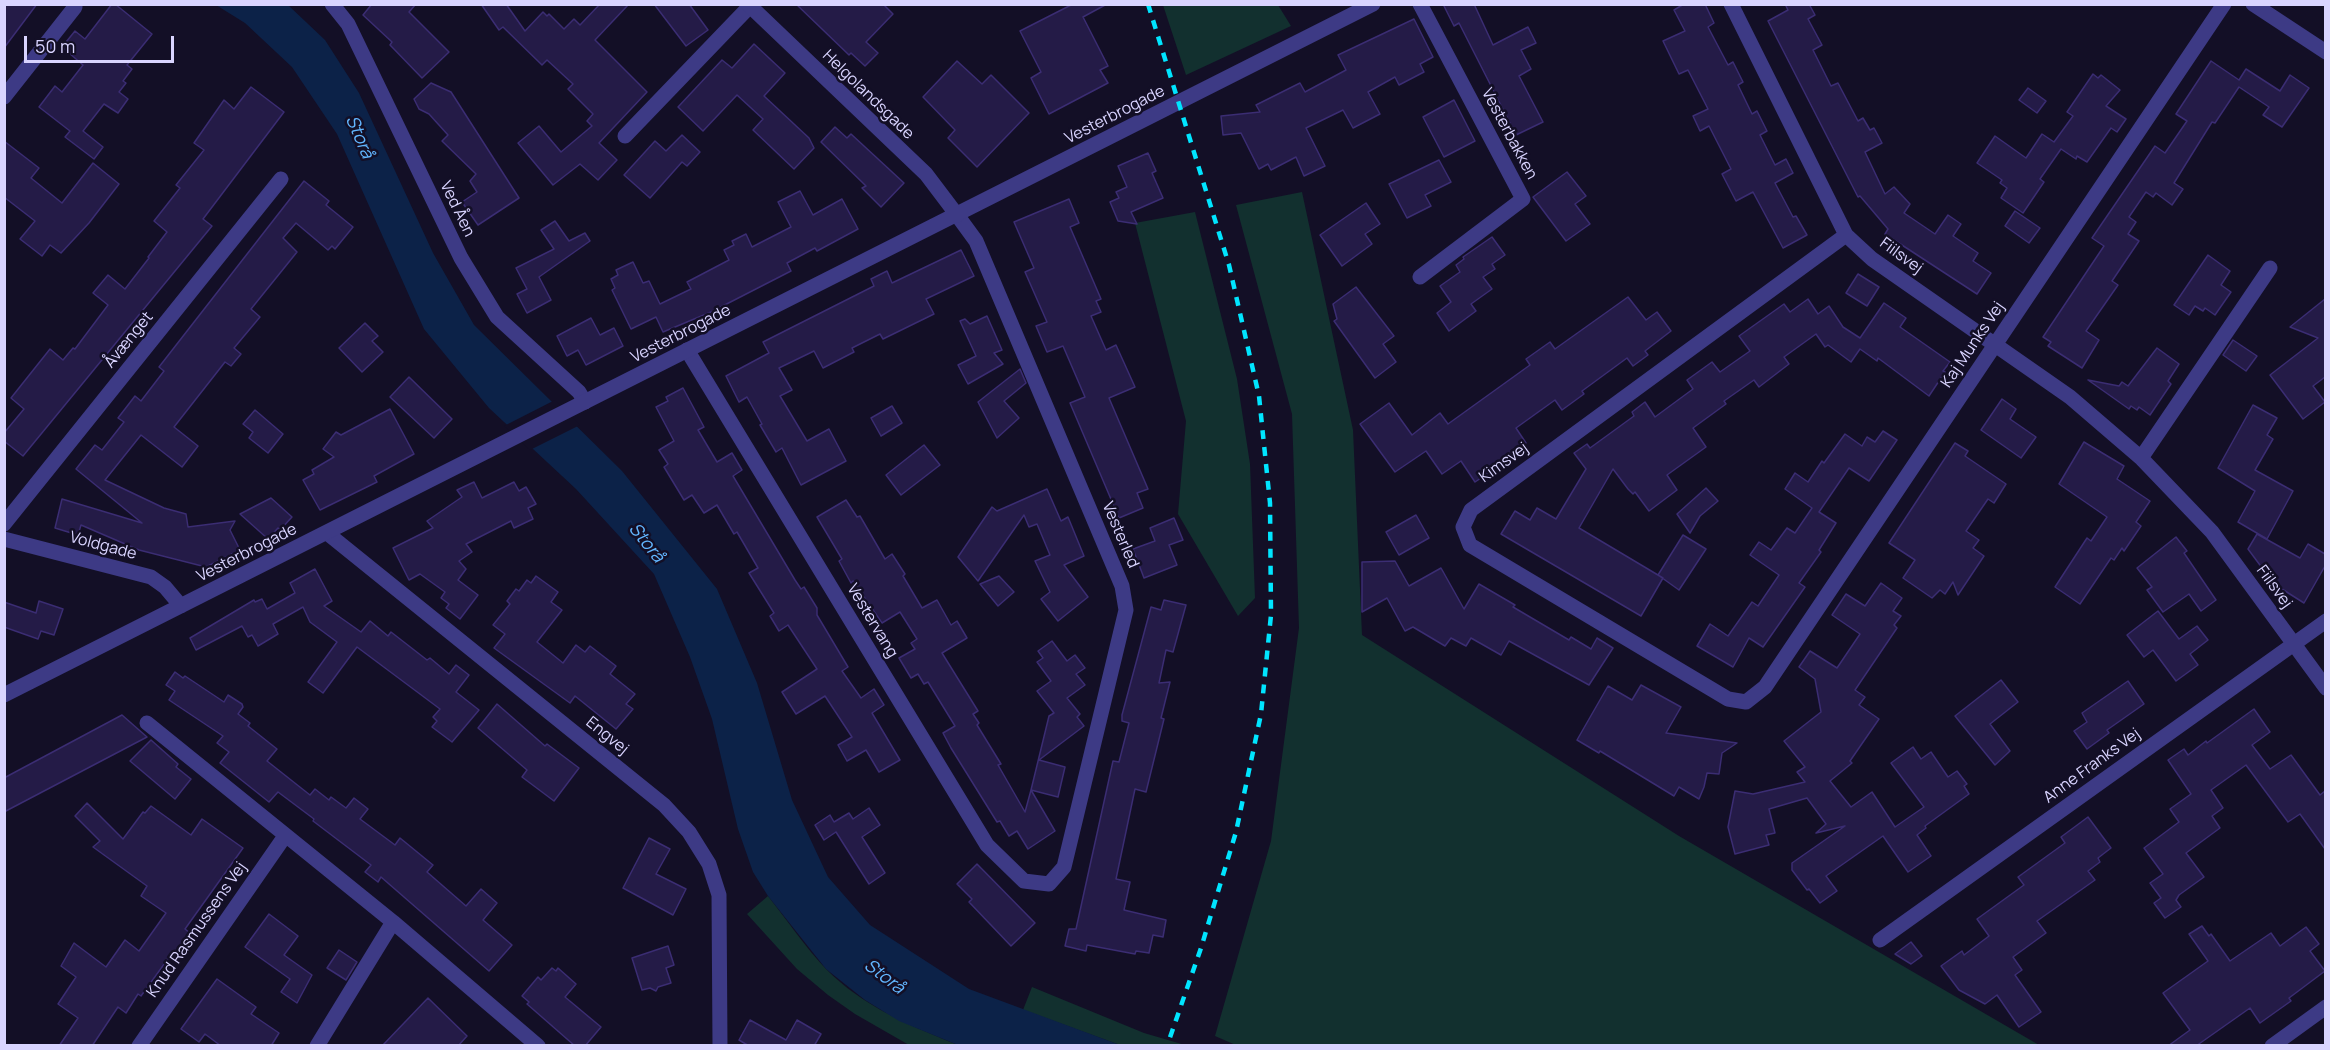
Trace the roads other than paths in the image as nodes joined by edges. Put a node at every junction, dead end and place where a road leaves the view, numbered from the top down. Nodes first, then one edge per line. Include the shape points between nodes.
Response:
1 (332, 4) edge
2 (1373, 4) edge
3 (1420, 4) edge
4 (1731, 4) edge
5 (2224, 4) edge
6 (2253, 4) edge
7 (749, 5) edge
8 (75, 7) dead end
9 (2325, 52) edge
10 (4, 97) edge
11 (625, 136) dead end
12 (281, 178) dead end
13 (957, 215) junction
14 (1846, 234) junction
15 (2270, 268) dead end
16 (1420, 277) dead end
17 (1995, 344) junction
18 (687, 351) junction
19 (585, 402) junction
20 (2141, 458) junction
21 (4, 524) edge
22 (327, 533) junction
23 (4, 539) edge
24 (180, 606) junction
25 (2325, 621) edge
26 (2294, 644) junction
27 (2325, 688) edge
28 (4, 695) edge
29 (1746, 702) joint
30 (147, 723) dead end
31 (285, 836) junction
32 (1048, 884) joint
33 (393, 921) junction
34 (1880, 940) dead end
35 (2325, 1007) edge
36 (139, 1046) edge
37 (317, 1046) edge
38 (538, 1046) edge
39 (720, 1046) edge
40 (2272, 1046) edge

1 - 19 street, Ved Åen via 348,24 460,258 496,317 579,392
2 - 13 street, Vesterbrogade
3 - 16 street, Vesterbakken via 1523,199
4 - 14 street, Fiilsvej
5 - 17 street, Kaj Munks Vej
6 - 9 street
7 - 11 street, Helgolandsgade
7 - 13 street, Helgolandsgade via 926,174
8 - 10 street
12 - 21 street, Åvænget
13 - 18 street, Vesterbrogade
13 - 32 street, Vesterled via 976,241 1122,586 1126,610 1064,867
14 - 17 street, Fiilsvej via 1872,259
14 - 29 street, Kimsvej via 1471,510 1463,527 1470,545 1728,699
15 - 20 street
17 - 20 street, Fiilsvej via 2070,397
17 - 29 street, Kaj Munks Vej via 1765,687
18 - 19 street, Vesterbrogade
18 - 32 street, Vestervang via 987,845 1024,881
19 - 22 street, Vesterbrogade
20 - 26 street, Fiilsvej via 2212,532
22 - 24 street, Vesterbrogade
22 - 39 street, Engvej via 664,805 689,832 709,864 719,895
23 - 24 street, Voldgade via 151,577
24 - 28 street, Vesterbrogade
25 - 26 street, Anne Franks Vej
26 - 27 street, Fiilsvej
26 - 34 street, Anne Franks Vej
30 - 31 street
31 - 33 street
31 - 36 street, Knud Rasmussens Vej
33 - 37 street
33 - 38 street
35 - 40 street

